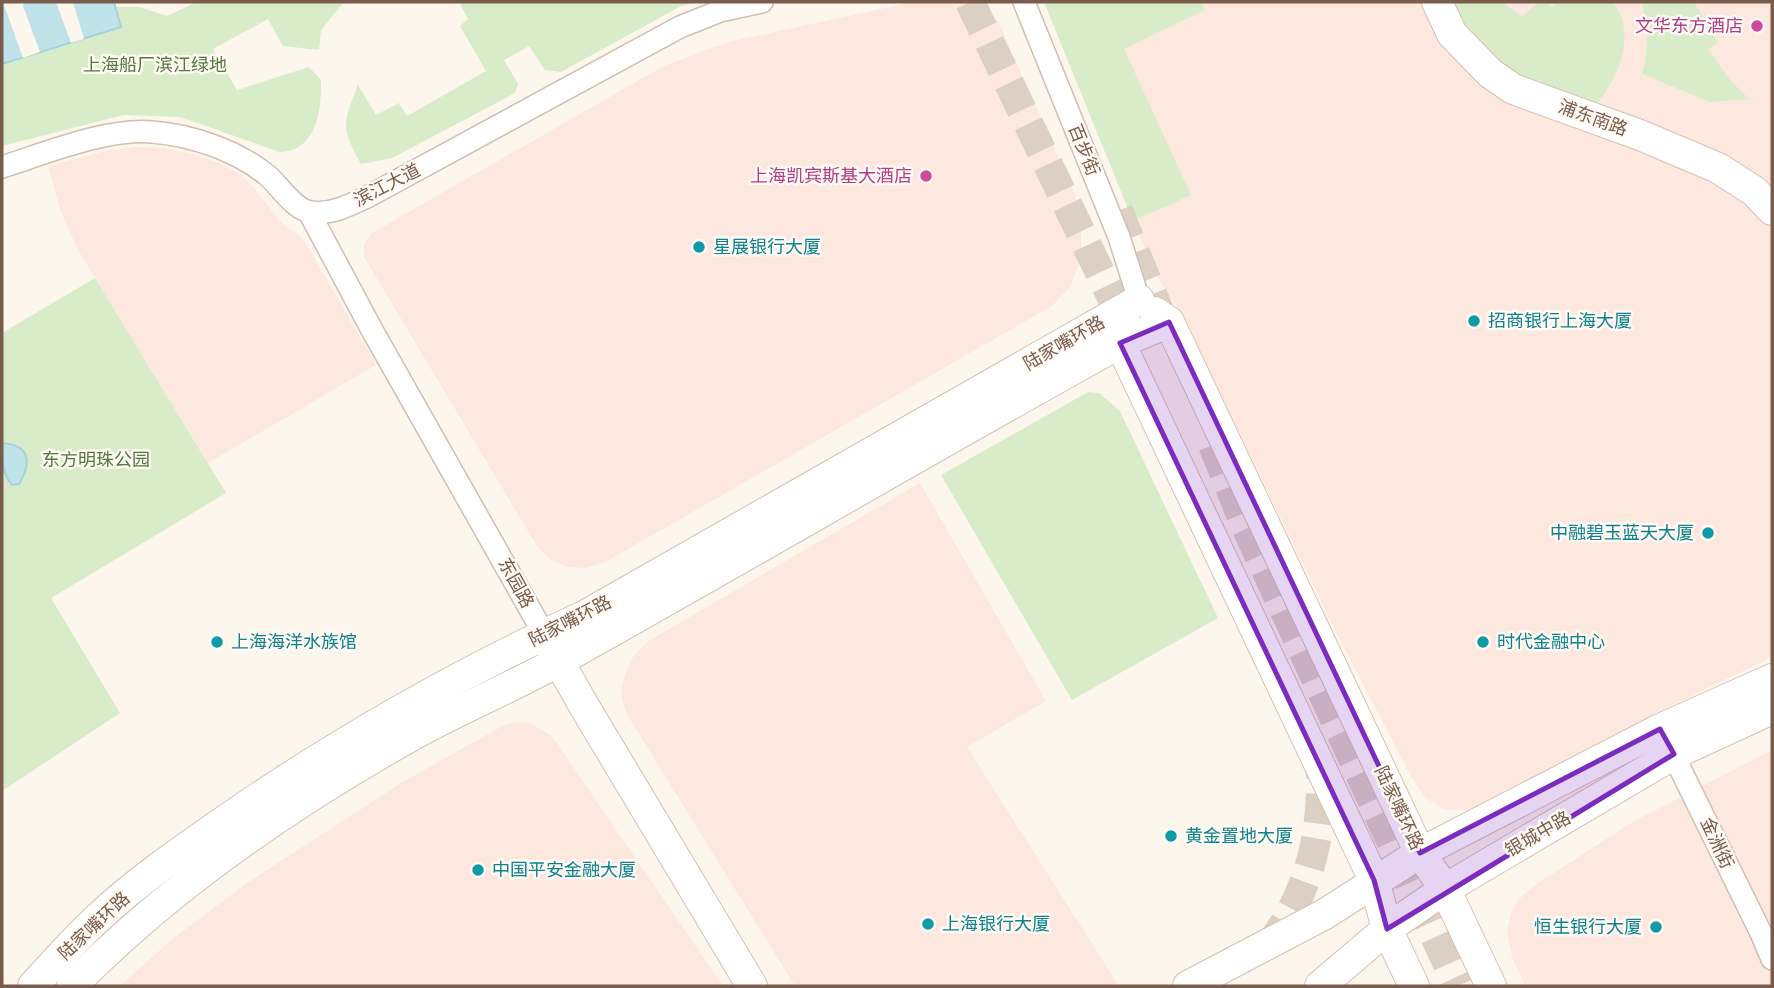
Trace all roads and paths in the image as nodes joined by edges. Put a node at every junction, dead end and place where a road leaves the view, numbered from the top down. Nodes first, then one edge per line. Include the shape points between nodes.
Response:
1 (762, 2) edge
2 (1024, 2) edge
3 (1437, 2) edge
4 (2, 167) edge
5 (1772, 210) edge
6 (309, 212) junction
7 (1139, 300) junction
8 (1169, 323) junction
9 (1120, 343) junction
10 (544, 634) junction
11 (558, 661) junction
12 (1772, 679) edge
13 (1772, 709) edge
14 (1660, 729) junction
15 (1674, 754) junction
16 (1420, 853) junction
17 (1374, 880) junction
18 (1445, 889) junction
19 (1387, 929) junction
20 (1772, 959) edge
21 (33, 986) edge
22 (72, 986) edge
23 (752, 986) edge
24 (1188, 986) edge
25 (1320, 986) edge
26 (1414, 986) edge
27 (1491, 986) edge

1 - 6 street, 滨江大道 via 720,11 680,27 368,197 338,210
2 - 7 street, 百步街 via 1119,237
3 - 5 main road, 浦东南路 via 1452,34 1490,73 1513,89 1718,168 1754,191
4 - 6 street via 129,132 174,135 221,148 268,175
6 - 10 street, 东园路
7 - 8 main road, 陆家嘴环路
7 - 9 main road, 陆家嘴环路
7 - 10 main road, 陆家嘴环路 via 586,615
8 - 9 main road, 陆家嘴环路
8 - 16 main road, 陆家嘴环路
9 - 11 main road, 陆家嘴环路
9 - 17 main road, 陆家嘴环路
10 - 11 main road, 东园路
10 - 21 main road, 陆家嘴环路 via 394,714 197,840 100,916
11 - 22 main road, 陆家嘴环路 via 406,738 254,834 149,913
11 - 23 main road, 东园路
12 - 14 main road, 银城中路
13 - 15 main road, 银城中路
14 - 15 street, 金洲街
14 - 16 main road, 银城中路
15 - 18 main road, 银城中路
15 - 20 street, 金洲街
16 - 17 main road, 银城中路
16 - 18 main road, 陆家嘴环路
17 - 19 main road, 陆家嘴环路
17 - 24 main road, 银城中路 via 1325,914
18 - 19 main road, 银城中路
18 - 27 main road, 陆家嘴环路
19 - 25 main road, 银城中路
19 - 26 main road, 陆家嘴环路

